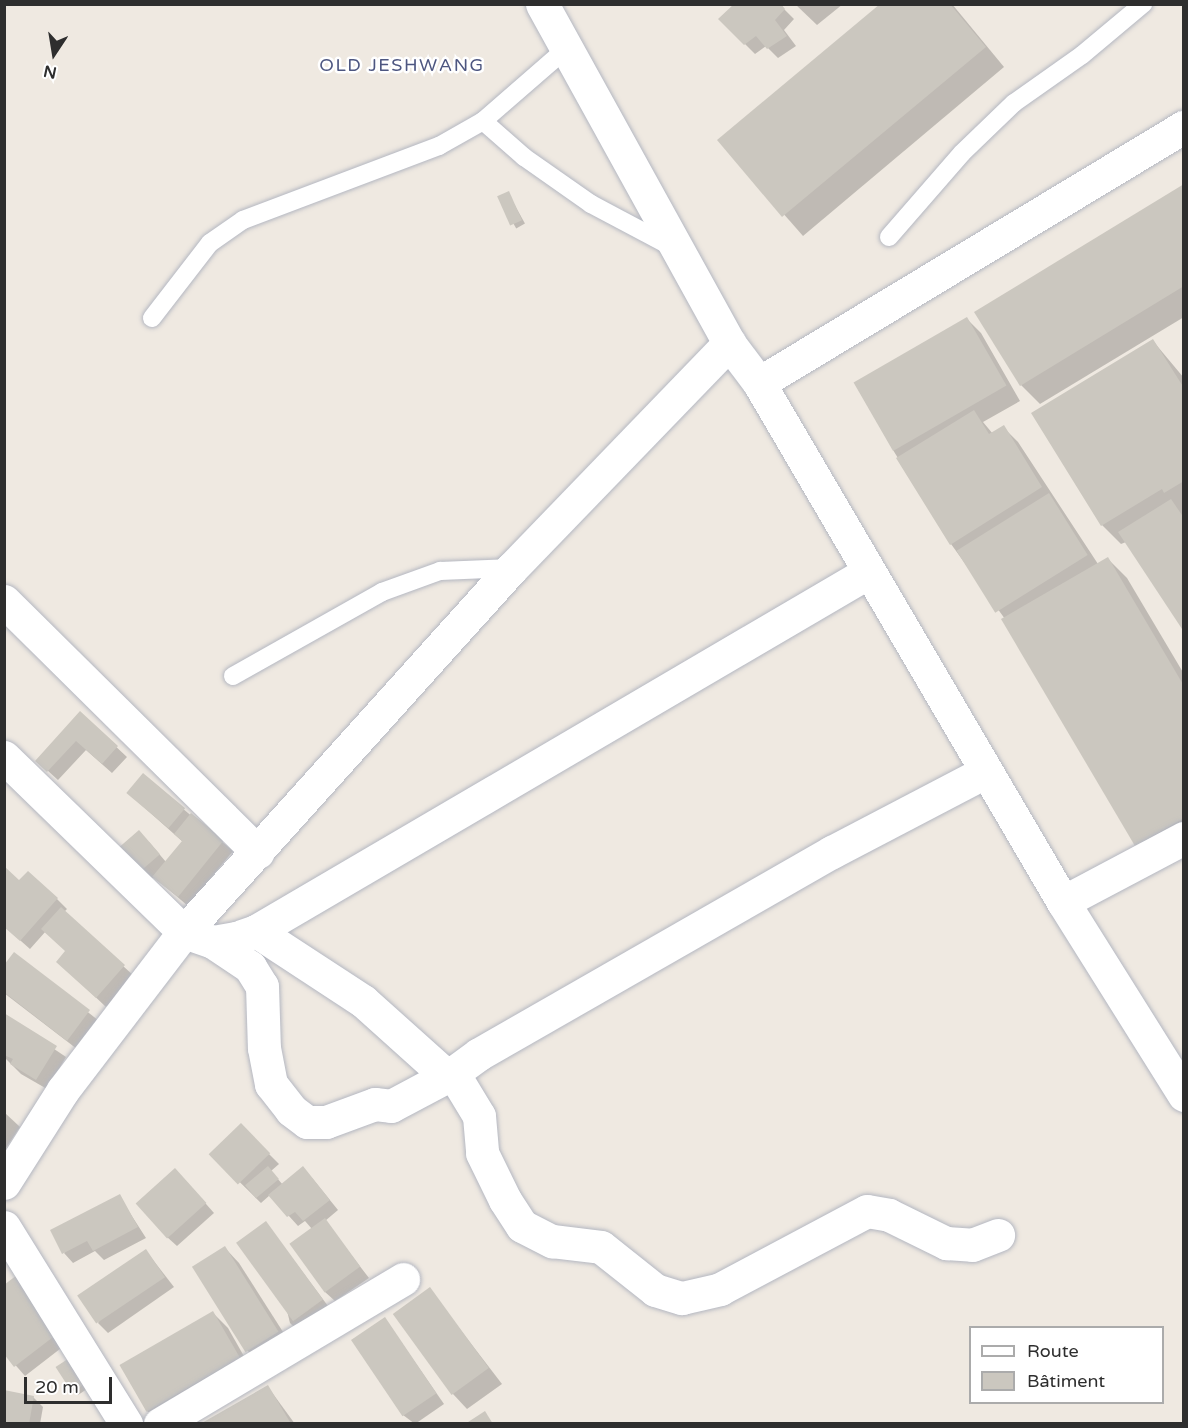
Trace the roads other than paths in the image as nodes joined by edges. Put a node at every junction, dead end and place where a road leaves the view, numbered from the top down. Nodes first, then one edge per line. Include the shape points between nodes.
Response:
1 (542, 4) edge
2 (1143, 4) edge
3 (568, 47) junction
4 (483, 121) junction
5 (1184, 128) edge
6 (889, 237) dead end
7 (679, 250) junction
8 (152, 318) dead end
9 (729, 343) junction
10 (759, 384) junction
11 (512, 568) junction
12 (867, 573) junction
13 (4, 601) edge
14 (233, 676) dead end
15 (4, 757) edge
16 (986, 772) junction
17 (1184, 838) edge
18 (258, 852) junction
19 (1063, 902) junction
20 (256, 931) junction
21 (199, 937) junction
22 (453, 1073) junction
23 (1184, 1095) edge
24 (4, 1183) edge
25 (4, 1227) edge
26 (998, 1234) dead end
27 (403, 1279) dead end
28 (126, 1424) edge
29 (160, 1424) edge

1 - 3 street
2 - 6 lane via 1082,55 1014,103 962,153
3 - 4 lane
3 - 7 street
4 - 7 lane via 524,157 591,204
4 - 8 lane via 439,146 243,220 210,243
5 - 10 street
7 - 9 street
9 - 10 street
9 - 11 street
10 - 12 street
11 - 14 lane via 440,571 382,592
11 - 18 street
12 - 16 street
12 - 20 street
13 - 18 street
15 - 21 street
16 - 19 street
16 - 22 street via 832,852 479,1054
17 - 19 street
18 - 21 street
19 - 23 street
20 - 21 street
20 - 22 street via 363,1001 441,1071
21 - 22 street via 250,967 262,986 264,1048 272,1084 291,1110 307,1122 326,1122 375,1104 391,1106
21 - 24 street via 63,1090
22 - 26 street via 479,1116 482,1153 522,1226 552,1241 600,1247 655,1290 682,1298 720,1289 867,1211 889,1215 946,1244 972,1245
25 - 28 street
27 - 29 street

